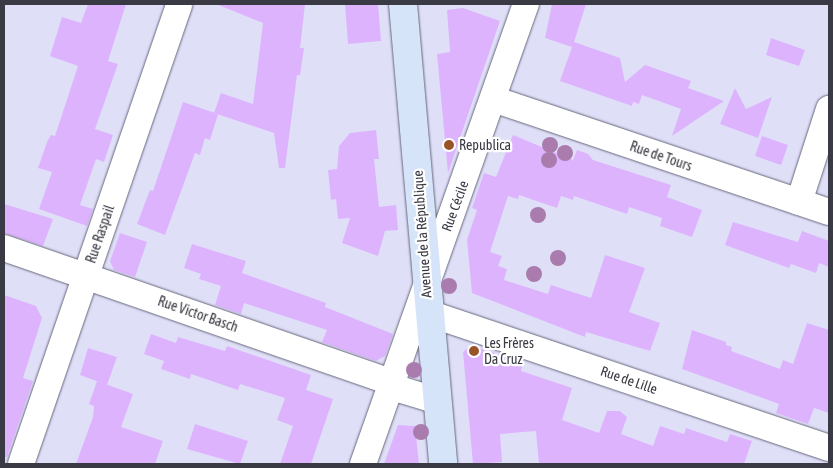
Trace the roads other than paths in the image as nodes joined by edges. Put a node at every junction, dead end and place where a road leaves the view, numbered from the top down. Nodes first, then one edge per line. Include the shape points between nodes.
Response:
1 (179, 4) edge
2 (403, 4) edge
3 (526, 4) edge
4 (493, 99) junction
5 (829, 109) edge
6 (799, 202) junction
7 (829, 212) edge
8 (4, 248) edge
9 (86, 275) junction
10 (427, 300) junction
11 (392, 382) junction
12 (437, 401) junction
13 (829, 448) edge
14 (21, 464) edge
15 (364, 464) edge
16 (443, 464) edge

1 - 9 street, Rue Raspail
2 - 10 main road, Avenue de la République
3 - 4 street, Rue Cécile
4 - 6 street, Rue de Tours
4 - 10 street, Rue Cécile
5 - 6 street
6 - 7 street, Rue de Tours
8 - 9 street, Rue Victor Basch
9 - 11 street, Rue Victor Basch
9 - 14 street, Rue Raspail
10 - 11 street, Rue Cécile
10 - 12 main road, Avenue de la République
10 - 13 street, Rue de Lille
11 - 12 street, Rue Victor Basch via 402,390
11 - 15 street, Rue Cécile
12 - 16 main road, Avenue de la République

